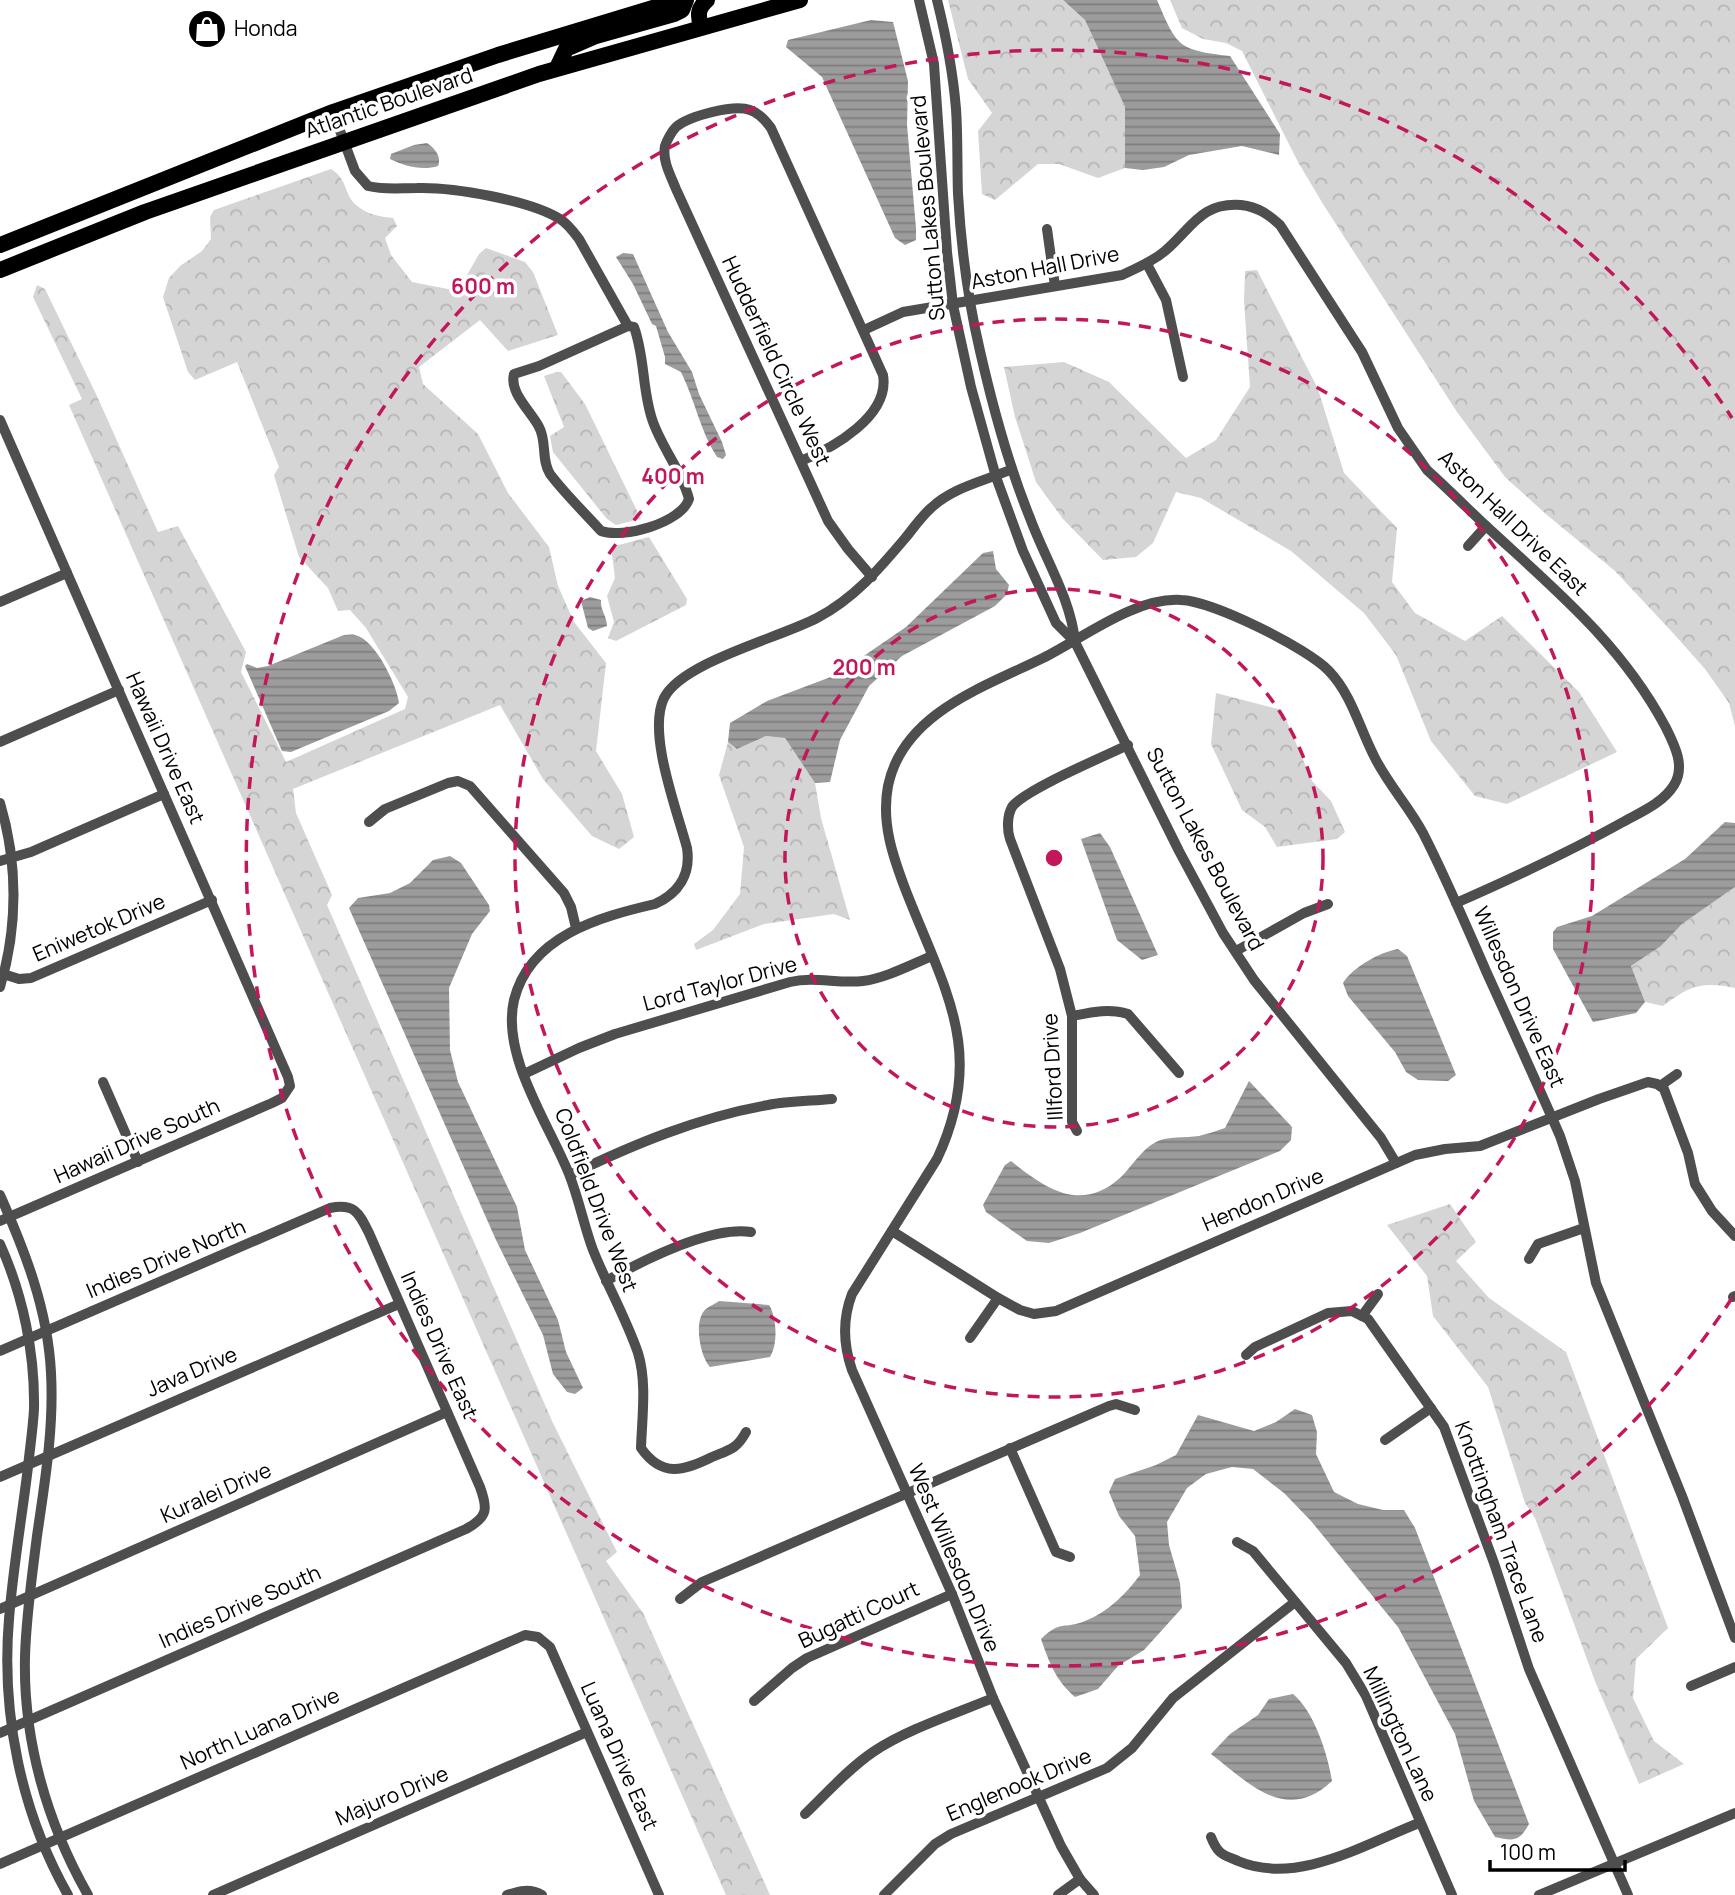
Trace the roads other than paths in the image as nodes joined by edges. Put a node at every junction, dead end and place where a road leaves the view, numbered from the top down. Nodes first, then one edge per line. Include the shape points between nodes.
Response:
1 (679, 0) edge
2 (687, 0) edge
3 (707, 0) edge
4 (800, 0) edge
5 (919, 0) edge
6 (937, 0) edge
7 (767, 5) edge
8 (701, 27) junction
9 (557, 68) junction
10 (333, 112) junction
11 (344, 141) junction
12 (957, 146) junction
13 (940, 148) junction
14 (1247, 206) joint
15 (1047, 229) dead end
16 (0, 245) edge
17 (1147, 264) junction
18 (0, 270) edge
19 (1055, 286) junction
20 (970, 301) junction
21 (953, 305) junction
22 (628, 326) junction
23 (864, 330) junction
24 (1183, 377) dead end
25 (0, 420) edge
26 (13, 450) junction
27 (0, 455) edge
28 (801, 461) junction
29 (1012, 469) junction
30 (996, 477) junction
31 (1486, 526) junction
32 (1468, 547) dead end
33 (67, 573) junction
34 (872, 577) junction
35 (0, 602) edge
36 (1075, 642) junction
37 (119, 690) junction
38 (0, 742) edge
39 (1128, 745) junction
40 (164, 794) junction
41 (0, 803) edge
42 (369, 822) dead end
43 (12, 858) junction
44 (0, 861) edge
45 (212, 900) junction
46 (1456, 903) junction
47 (1328, 904) dead end
48 (576, 928) junction
49 (1236, 951) junction
50 (932, 957) junction
51 (2, 974) edge
52 (0, 987) edge
53 (1072, 1016) junction
54 (1179, 1073) dead end
55 (524, 1074) junction
56 (1677, 1074) dead end
57 (103, 1082) dead end
58 (1662, 1088) junction
59 (286, 1092) joint
60 (832, 1099) dead end
61 (1552, 1119) junction
62 (1077, 1131) dead end
63 (138, 1162) junction
64 (1396, 1163) junction
65 (570, 1175) junction
66 (0, 1195) edge
67 (347, 1207) joint
68 (5, 1219) edge
69 (1584, 1228) junction
70 (892, 1231) junction
71 (751, 1232) dead end
72 (1735, 1236) edge
73 (0, 1244) edge
74 (1529, 1259) dead end
75 (606, 1281) junction
76 (1378, 1294) dead end
77 (998, 1298) junction
78 (399, 1304) junction
79 (1362, 1316) junction
80 (46, 1331) junction
81 (970, 1338) dead end
82 (28, 1339) junction
83 (0, 1351) edge
84 (1246, 1355) dead end
85 (1431, 1408) junction
86 (1135, 1410) dead end
87 (447, 1412) junction
88 (746, 1432) dead end
89 (1385, 1440) dead end
90 (1010, 1448) junction
91 (49, 1455) junction
92 (28, 1466) junction
93 (0, 1477) edge
94 (905, 1493) junction
95 (486, 1506) joint
96 (1237, 1542) dead end
97 (1070, 1557) dead end
98 (952, 1594) junction
99 (30, 1595) junction
100 (680, 1599) dead end
101 (1295, 1602) junction
102 (5, 1606) edge
103 (538, 1637) joint
104 (1735, 1639) edge
105 (1735, 1667) edge
106 (1691, 1686) dead end
107 (993, 1698) junction
108 (754, 1702) dead end
109 (29, 1720) junction
110 (11, 1728) junction
111 (587, 1732) junction
112 (0, 1733) edge
113 (1039, 1798) junction
114 (1735, 1813) edge
115 (805, 1814) dead end
116 (1419, 1823) junction
117 (1211, 1837) dead end
118 (59, 1838) junction
119 (43, 1845) junction
120 (0, 1864) edge
121 (1615, 1864) junction
122 (1080, 1879) junction
123 (68, 1895) edge
124 (88, 1895) edge
125 (213, 1895) edge
126 (507, 1895) edge
127 (542, 1895) edge
128 (659, 1895) edge
129 (884, 1895) edge
130 (1058, 1895) edge
131 (1094, 1895) edge
132 (1452, 1895) edge
133 (1539, 1895) edge
134 (1628, 1895) edge

1 - 10 highway, Atlantic Boulevard
2 - 9 highway via 674,14 566,48
3 - 8 highway via 698,12
4 - 7 highway, Atlantic Boulevard
5 - 13 street, Sutton Lakes Boulevard via 934,64
6 - 12 street, Sutton Lakes Boulevard via 952,74
7 - 8 highway, Atlantic Boulevard
8 - 9 highway, Atlantic Boulevard
9 - 11 highway, Atlantic Boulevard
10 - 11 street
10 - 16 highway, Atlantic Boulevard
11 - 18 highway, Atlantic Boulevard
11 - 22 street via 355,172 368,186 464,193 527,206 560,219 579,239
12 - 13 street
12 - 20 street, Sutton Lakes Boulevard
13 - 21 street, Sutton Lakes Boulevard
14 - 17 street, Aston Hall Drive via 1228,204 1209,210
14 - 31 street, Aston Hall Drive East via 1268,213 1288,235 1362,352 1412,449 1427,470
15 - 19 street
17 - 19 street, Aston Hall Drive via 1122,275
17 - 24 street via 1166,300
19 - 20 street, Aston Hall Drive
20 - 21 street, Aston Hall Drive
20 - 29 street, Sutton Lakes Boulevard
21 - 23 street, Aston Hall Drive via 894,314
21 - 30 street, Sutton Lakes Boulevard
22 - 22 street via 514,374 512,380 541,431 550,473 608,534 643,530 686,506 689,499 653,423 642,347 634,327
23 - 28 street via 881,369 881,401 843,440
23 - 28 street, Hudderfield Circle West via 762,117 751,110 732,108 681,124 665,151 676,189
25 - 26 street, Hawaii Drive East
26 - 27 street
26 - 33 street, Hawaii Drive East
28 - 34 street, Hudderfield Circle West via 837,535
29 - 30 street, Coldfield Drive West
29 - 36 street, Sutton Lakes Boulevard via 1073,618
30 - 34 street, Coldfield Drive West via 946,497 930,509
30 - 36 street, Sutton Lakes Boulevard via 1056,623
31 - 32 street
31 - 46 street, Aston Hall Drive East via 1572,606 1637,678 1671,737 1681,769 1666,796 1638,813 1567,853
33 - 35 street
33 - 37 street, Hawaii Drive East
34 - 48 street, Coldfield Drive West via 846,601 817,618 695,669 673,685 660,710 658,738 687,848 686,872 666,899
36 - 39 street, Sutton Lakes Boulevard
36 - 46 street, Willesdon Drive East via 1137,608 1179,599 1211,607 1317,660 1339,683
36 - 50 street, Willesdon Drive East via 948,706 916,732 897,761 887,793 887,833
37 - 38 street
37 - 40 street, Hawaii Drive East
39 - 49 street, Sutton Lakes Boulevard via 1179,850
39 - 53 street, Illford Drive via 1030,793 1010,814 1008,833 1060,969
40 - 43 street
40 - 45 street, Hawaii Drive East
41 - 43 street
42 - 48 street via 385,809 448,783 470,786 564,893
43 - 44 street
43 - 51 street via 13,917
45 - 51 street, Eniwetok Drive via 31,978
45 - 59 street, Hawaii Drive East via 288,1077
46 - 61 street, Willesdon Drive East
47 - 49 street
48 - 55 street, Coldfield Drive West via 541,954 514,1001 513,1037
49 - 64 street, Sutton Lakes Boulevard via 1254,981 1374,1129
50 - 55 street, Lord Taylor Drive via 866,980 801,979 752,993 615,1034
50 - 70 street, West Willesdon Drive via 950,998 961,1082 947,1138
51 - 52 street
53 - 54 street via 1105,1010 1128,1014
53 - 62 street, Illford Drive via 1072,1122
55 - 65 street, Coldfield Drive West
56 - 58 street
57 - 63 street
58 - 61 street, Hendon Drive via 1648,1082 1629,1087
58 - 72 street via 1695,1184
59 - 63 street, Hawaii Drive South via 272,1103
60 - 65 street via 768,1104 690,1125
61 - 64 street, Hendon Drive via 1480,1146 1434,1151
61 - 69 street, Willesdon Drive East via 1575,1181
63 - 68 street, Hawaii Drive South
64 - 77 street, Hendon Drive via 1056,1311 1027,1312
65 - 75 street, Coldfield Drive West
66 - 68 street
67 - 78 street, Indies Drive East via 362,1219
67 - 80 street, Indies Drive North via 330,1208
68 - 80 street via 30,1269
69 - 74 street via 1538,1244
69 - 104 street, Willesdon Drive East via 1596,1283
70 - 77 street, Hendon Drive
70 - 94 street, West Willesdon Drive via 852,1294 844,1336 852,1370
71 - 75 street via 736,1230 704,1237
73 - 82 street via 16,1285
75 - 88 street, Coldfield Drive West via 638,1352 641,1448 647,1457 670,1469 687,1469 739,1446
76 - 79 street
77 - 81 street
78 - 87 street, Indies Drive East
78 - 91 street, Java Drive
79 - 84 street via 1352,1311 1328,1313
79 - 85 street, Knottingham Trace Lane
80 - 82 street, Indies Drive North
80 - 91 street via 52,1388
82 - 83 street, Indies Drive North
82 - 92 street via 34,1409
85 - 89 street
85 - 121 street, Knottingham Trace Lane via 1444,1427 1529,1669
86 - 90 street via 1115,1404
87 - 95 street, Indies Drive East
87 - 99 street, Kuralei Drive
90 - 94 street
90 - 97 street via 1056,1552
91 - 92 street, Java Drive
91 - 99 street
92 - 93 street, Java Drive
92 - 102 street
94 - 98 street, West Willesdon Drive
94 - 100 street via 702,1582
95 - 109 street, Indies Drive South via 478,1522 466,1529
96 - 101 street, Millington Lane via 1253,1550
98 - 107 street, West Willesdon Drive
98 - 108 street, Bugatti Court via 807,1658
99 - 102 street, Kuralei Drive
99 - 109 street via 25,1660
101 - 113 street, Englenook Drive via 1173,1698 1132,1748 1107,1768
101 - 116 street, Millington Lane via 1346,1663 1366,1696
102 - 110 street
103 - 111 street, Luana Drive East via 550,1647
103 - 118 street, North Luana Drive via 514,1639
105 - 106 street
107 - 113 street, West Willesdon Drive
107 - 115 street via 890,1742 854,1767
109 - 110 street, Indies Drive South
109 - 118 street
110 - 112 street, Indies Drive South
110 - 119 street
111 - 125 street, Majuro Drive
111 - 128 street, Luana Drive East
113 - 122 street, West Willesdon Drive
113 - 129 street, Englenook Drive via 935,1844
114 - 121 street
116 - 117 street via 1334,1858 1284,1868 1233,1859 1220,1853
116 - 132 street, Millington Lane
118 - 119 street, North Luana Drive
118 - 124 street
119 - 120 street, North Luana Drive
119 - 123 street
121 - 133 street
121 - 134 street, Knottingham Trace Lane
122 - 130 street
122 - 131 street, West Willesdon Drive
126 - 127 street via 521,1891

